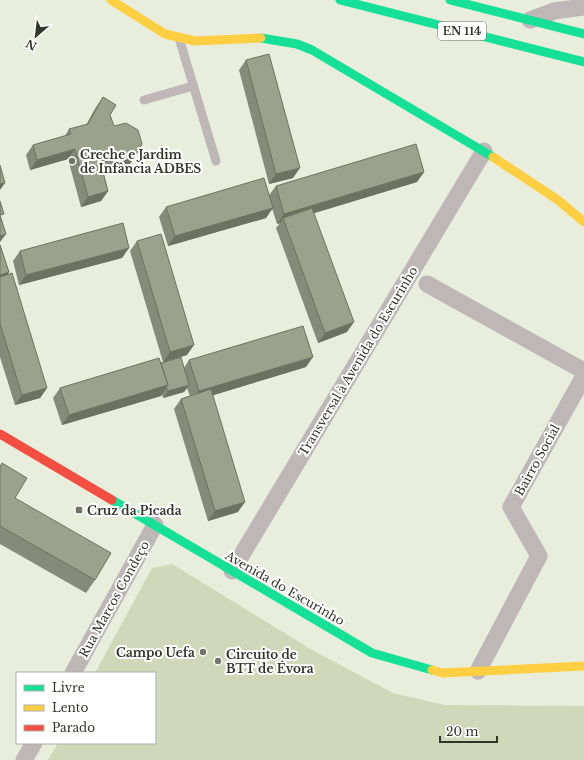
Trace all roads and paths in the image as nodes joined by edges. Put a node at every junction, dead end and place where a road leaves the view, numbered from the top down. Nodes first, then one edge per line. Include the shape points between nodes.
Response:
1 (110, 0) edge
2 (340, 0) edge
3 (450, 0) edge
4 (553, 5) edge
5 (584, 7) edge
6 (530, 20) junction
7 (584, 34) edge
8 (179, 37) junction
9 (584, 62) edge
10 (193, 86) junction
11 (144, 100) dead end
12 (484, 151) junction
13 (216, 161) dead end
14 (584, 222) edge
15 (428, 284) dead end
16 (584, 371) edge
17 (584, 376) edge
18 (0, 434) edge
19 (155, 526) junction
20 (232, 571) junction
21 (584, 666) edge
22 (478, 671) junction
23 (74, 672) edge
24 (33, 744) edge
25 (24, 760) edge

1 - 8 street via 165,34
2 - 9 street, EN 114
3 - 6 street, EN 114
4 - 5 street
4 - 6 street
6 - 7 street, EN 114
8 - 10 lane
8 - 12 street via 195,41 256,37 297,44 312,50
10 - 11 lane
10 - 13 lane
12 - 14 street via 558,200
12 - 20 street, Transversal à Avenida do Escurinho
15 - 16 street
17 - 22 street, Bairro Social via 511,507 539,556
18 - 19 street, Avenida do Escurinho
19 - 20 street, Avenida do Escurinho
19 - 23 street, Rua Marcos Condeço
20 - 22 street, Avenida do Escurinho via 372,653 443,673
21 - 22 street, Avenida do Escurinho
24 - 25 street

